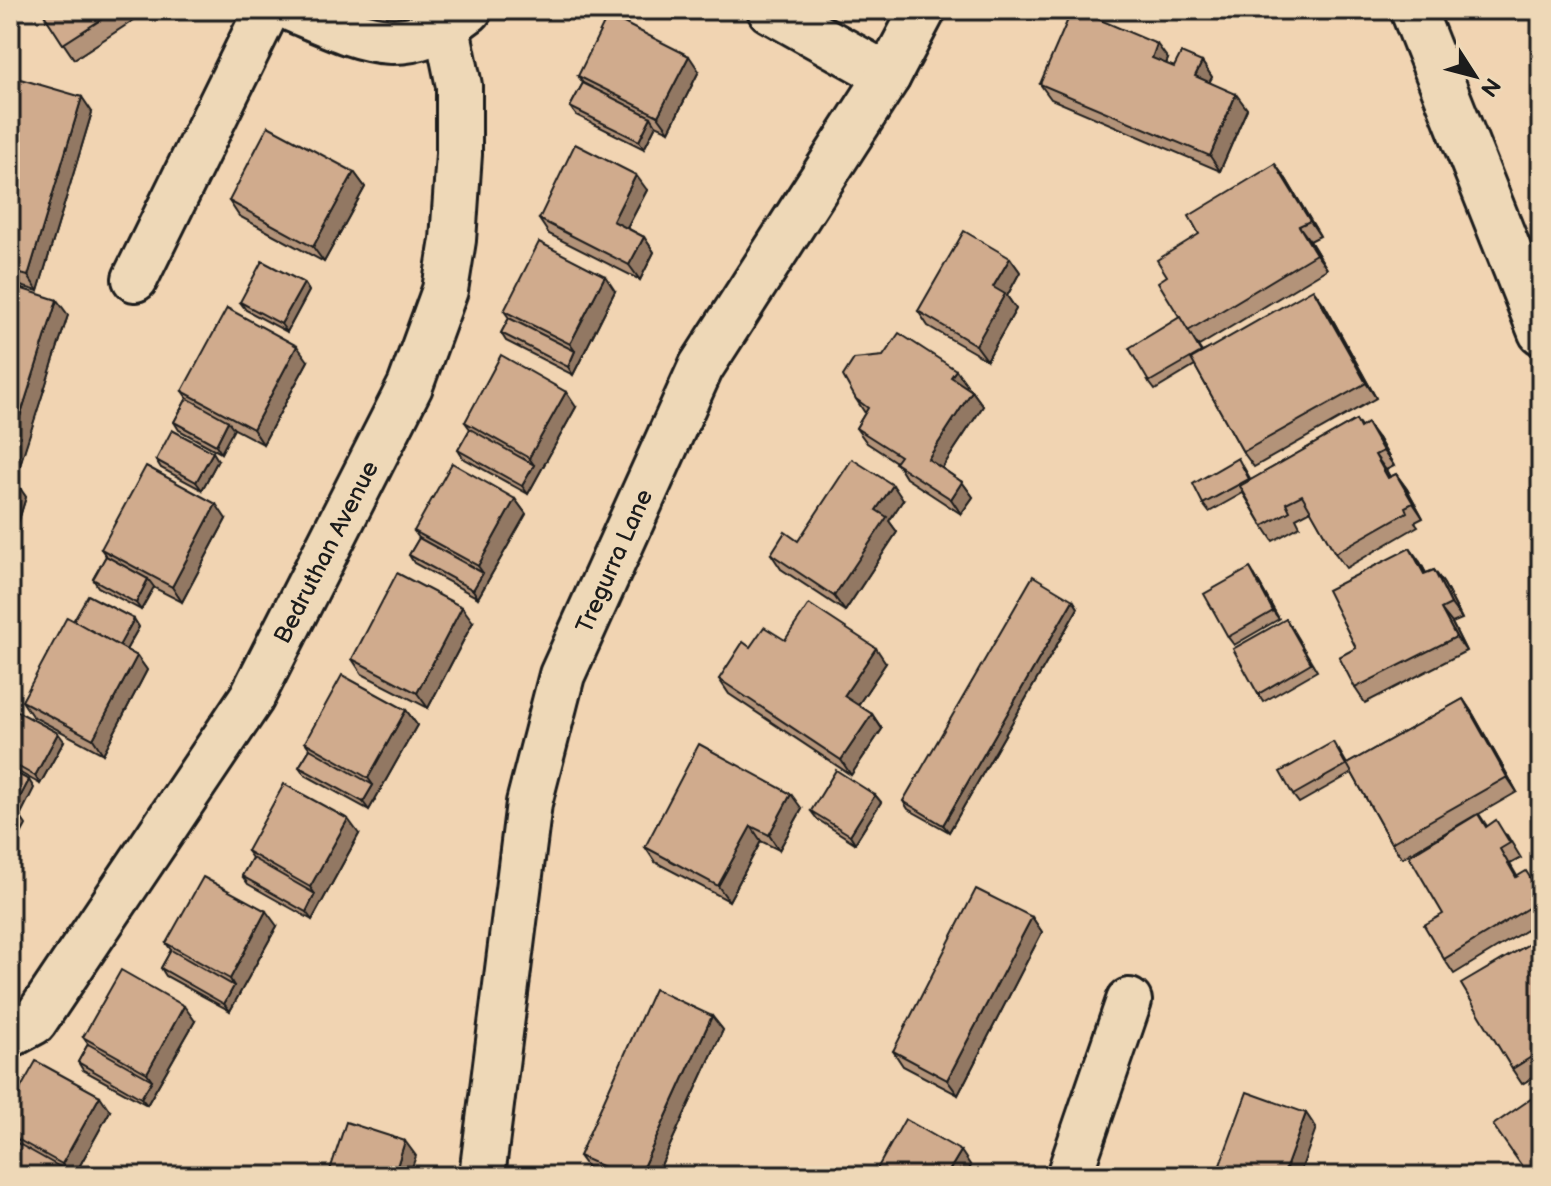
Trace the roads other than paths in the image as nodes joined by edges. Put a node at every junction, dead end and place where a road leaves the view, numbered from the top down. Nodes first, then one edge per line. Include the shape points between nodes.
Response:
1 (267, 10) edge
2 (294, 10) edge
3 (770, 10) edge
4 (923, 10) edge
5 (1413, 10) edge
6 (458, 19) edge
7 (888, 76) junction
8 (135, 279) dead end
9 (1541, 332) edge
10 (1129, 1001) dead end
11 (10, 1035) edge
12 (482, 1176) edge
13 (1069, 1176) edge

1 - 8 street
2 - 6 street via 361,38 405,42
3 - 7 street
4 - 7 street, Tregurra Lane
5 - 9 street
6 - 11 street, Bedruthan Avenue via 459,154 453,240 445,290 410,386 252,697 34,1022
7 - 12 street, Tregurra Lane via 701,367 562,675 529,803
10 - 13 street

